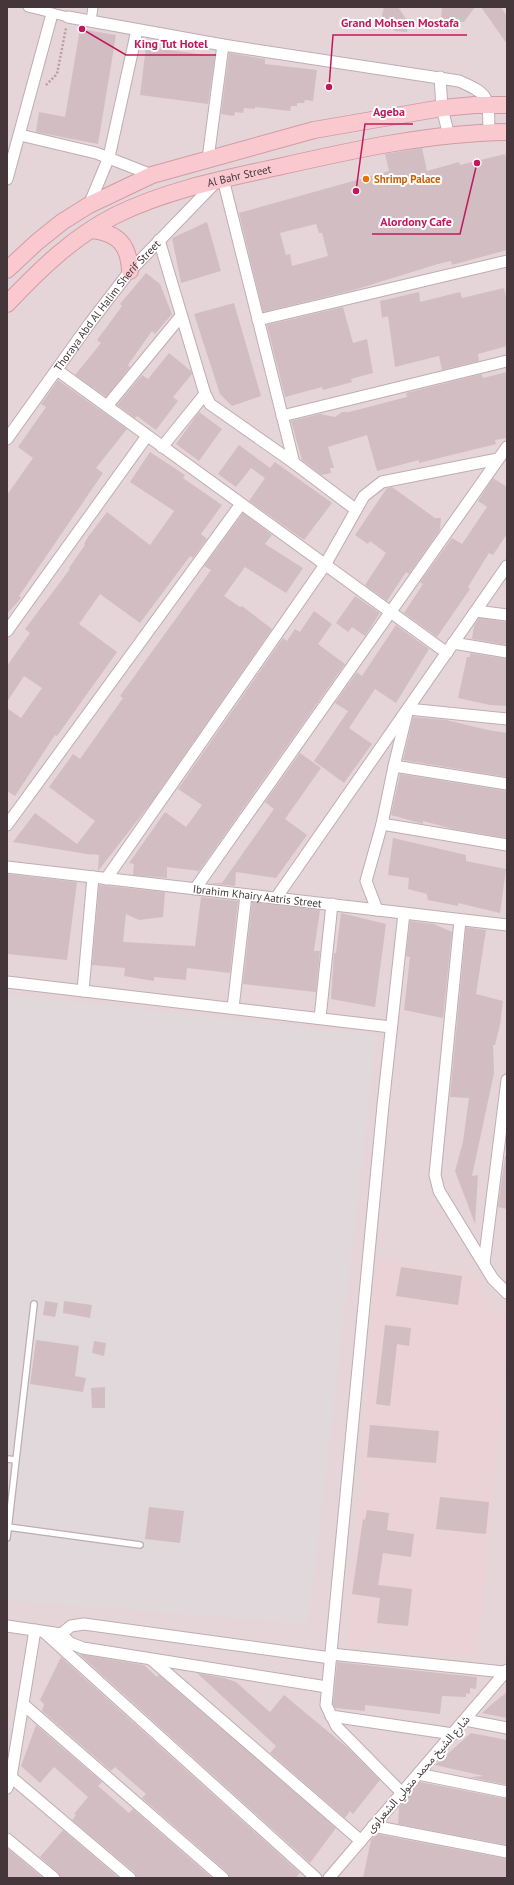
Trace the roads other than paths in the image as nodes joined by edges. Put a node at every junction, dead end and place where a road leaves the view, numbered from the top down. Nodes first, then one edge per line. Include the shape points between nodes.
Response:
1 (28, 7) edge
2 (93, 7) edge
3 (52, 14) junction
4 (68, 17) joint
5 (91, 21) junction
6 (137, 30) junction
7 (223, 45) junction
8 (440, 77) junction
9 (489, 104) junction
10 (507, 104) edge
11 (442, 108) junction
12 (489, 132) junction
13 (507, 132) edge
14 (20, 134) junction
15 (449, 136) junction
16 (109, 157) junction
17 (208, 159) junction
18 (152, 175) junction
19 (7, 179) edge
20 (220, 180) junction
21 (89, 205) junction
22 (92, 230) junction
23 (159, 240) junction
24 (507, 261) edge
25 (7, 270) edge
26 (130, 271) junction
27 (7, 304) edge
28 (181, 316) junction
29 (258, 320) junction
30 (507, 361) edge
31 (56, 370) junction
32 (205, 394) junction
33 (106, 406) junction
34 (282, 416) junction
35 (147, 436) junction
36 (7, 440) edge
37 (162, 447) junction
38 (507, 447) edge
39 (498, 459) junction
40 (294, 463) junction
41 (241, 504) junction
42 (356, 509) junction
43 (325, 565) junction
44 (507, 566) edge
45 (476, 610) junction
46 (390, 612) junction
47 (507, 615) edge
48 (7, 631) edge
49 (453, 643) junction
50 (507, 652) edge
51 (447, 653) junction
52 (408, 709) junction
53 (507, 719) edge
54 (394, 766) junction
55 (507, 784) edge
56 (7, 824) edge
57 (382, 824) junction
58 (507, 845) edge
59 (7, 867) edge
60 (93, 877) junction
61 (106, 879) junction
62 (195, 889) junction
63 (246, 895) junction
64 (276, 898) junction
65 (332, 904) junction
66 (377, 910) junction
67 (404, 913) junction
68 (460, 920) junction
69 (507, 925) edge
70 (7, 982) edge
71 (83, 991) junction
72 (233, 1008) junction
73 (320, 1018) junction
74 (391, 1027) junction
75 (507, 1080) edge
76 (484, 1263) junction
77 (507, 1293) edge
78 (34, 1304) dead end
79 (7, 1459) edge
80 (16, 1460) junction
81 (8, 1527) junction
82 (7, 1538) edge
83 (140, 1545) dead end
84 (7, 1626) edge
85 (39, 1631) junction
86 (61, 1634) junction
87 (331, 1656) junction
88 (152, 1660) junction
89 (506, 1671) edge
90 (327, 1687) junction
91 (24, 1705) junction
92 (331, 1716) junction
93 (465, 1720) junction
94 (507, 1728) edge
95 (453, 1734) junction
96 (418, 1774) junction
97 (11, 1777) junction
98 (7, 1788) edge
99 (507, 1792) edge
100 (402, 1793) junction
101 (373, 1826) junction
102 (7, 1839) edge
103 (361, 1841) junction
104 (507, 1852) edge
105 (54, 1878) edge
106 (130, 1878) edge
107 (223, 1878) edge
108 (316, 1878) edge
109 (329, 1878) edge

1 - 3 street
2 - 5 street
3 - 4 street
3 - 14 street
4 - 5 street
5 - 6 street
6 - 7 street
6 - 16 street
7 - 8 street
7 - 17 street
8 - 9 street via 473,86 483,93
8 - 11 street
9 - 10 main road
9 - 11 main road
9 - 12 street
11 - 15 street
11 - 17 main road via 314,130
12 - 13 main road, Al Bahr Street
12 - 15 main road, Al Bahr Street
14 - 16 street
14 - 19 street
15 - 20 main road, Al Bahr Street via 361,149
16 - 18 street
16 - 21 street
17 - 18 main road
18 - 21 main road
20 - 22 main road, Al Bahr Street via 141,204
20 - 23 street, Thoraya Abd Al Halim Sherif Street
20 - 29 street
21 - 25 main road via 37,242
22 - 26 main road via 104,231 116,237 125,246 130,258
22 - 27 main road, Al Bahr Street via 44,267
23 - 26 street, Thoraya Abd Al Halim Sherif Street
23 - 28 street
24 - 29 street
26 - 31 street, Thoraya Abd Al Halim Sherif Street
28 - 32 street
28 - 33 street
29 - 34 street
30 - 34 street
31 - 33 street
31 - 36 street, Thoraya Abd Al Halim Sherif Street
32 - 37 street
32 - 40 street via 215,408
33 - 35 street
34 - 40 street
35 - 37 street
35 - 48 street
37 - 41 street
38 - 39 street
39 - 42 street via 382,482 364,496
39 - 46 street
40 - 42 street
41 - 43 street
41 - 56 street
42 - 43 street
43 - 46 street
43 - 61 street
44 - 45 street
45 - 47 street
45 - 49 street
46 - 51 street
46 - 62 street
49 - 50 street
49 - 51 street
51 - 52 street
52 - 53 street
52 - 54 street
52 - 64 street
54 - 55 street
54 - 57 street
57 - 58 street
57 - 66 street via 366,881
59 - 60 street, Ibrahim Khairy Aatris Street
60 - 61 street, Ibrahim Khairy Aatris Street
60 - 71 street
61 - 62 street, Ibrahim Khairy Aatris Street
62 - 63 street, Ibrahim Khairy Aatris Street
63 - 64 street, Ibrahim Khairy Aatris Street
63 - 72 street
64 - 65 street, Ibrahim Khairy Aatris Street
65 - 66 street, Ibrahim Khairy Aatris Street
65 - 73 street
66 - 67 street, Ibrahim Khairy Aatris Street
67 - 68 street, Ibrahim Khairy Aatris Street
67 - 74 street
68 - 69 street, Ibrahim Khairy Aatris Street
68 - 76 street via 434,1175 439,1191
70 - 71 street
71 - 72 street
72 - 73 street
73 - 74 street
74 - 87 street
75 - 76 street
76 - 77 street via 493,1279
78 - 80 lane
79 - 80 lane
80 - 81 lane
81 - 82 lane
81 - 83 lane
84 - 85 street
85 - 86 street
85 - 91 street
85 - 108 street
86 - 87 street via 71,1626 84,1624
86 - 88 street via 76,1646
87 - 89 street
87 - 90 street
88 - 90 street
88 - 103 street
89 - 93 street, شارع الشيخ محمد متولي الشعراوى
90 - 92 street via 326,1705
91 - 97 street
91 - 107 street
92 - 95 street
92 - 100 street via 341,1731
93 - 94 street
93 - 95 street, شارع الشيخ محمد متولي الشعراوى
95 - 96 street, شارع الشيخ محمد متولي الشعراوى
96 - 99 street
96 - 100 street, شارع الشيخ محمد متولي الشعراوى
97 - 98 street
97 - 106 street
100 - 101 street, شارع الشيخ محمد متولي الشعراوى
101 - 103 street, شارع الشيخ محمد متولي الشعراوى
101 - 104 street
102 - 105 street
103 - 109 street, شارع الشيخ محمد متولي الشعراوى

